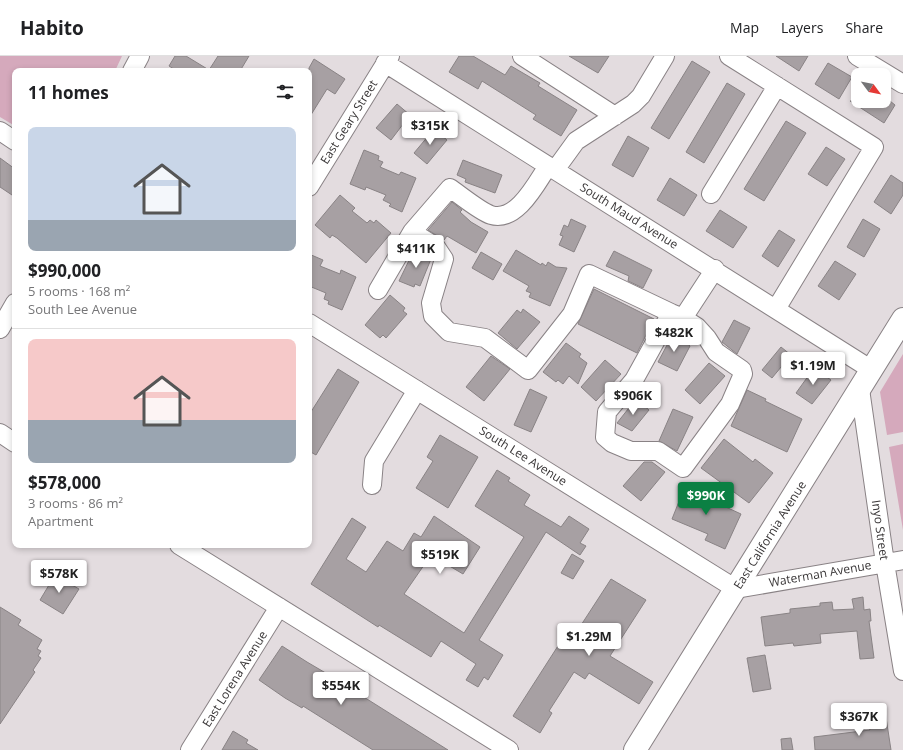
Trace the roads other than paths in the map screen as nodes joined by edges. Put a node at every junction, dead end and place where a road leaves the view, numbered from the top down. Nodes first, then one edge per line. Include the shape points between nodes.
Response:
1 (140, 56) edge
2 (522, 56) edge
3 (665, 56) edge
4 (729, 56) edge
5 (857, 56) edge
6 (388, 60) edge
7 (134, 68) edge
8 (903, 84) edge
9 (777, 86) junction
10 (615, 116) junction
11 (0, 131) edge
12 (12, 138) edge
13 (552, 168) junction
14 (312, 182) edge
15 (711, 194) dead end
16 (412, 232) junction
17 (714, 269) junction
18 (378, 290) dead end
19 (12, 308) edge
20 (776, 309) junction
21 (677, 315) junction
22 (902, 323) edge
23 (312, 325) edge
24 (0, 329) edge
25 (872, 370) junction
26 (860, 389) junction
27 (417, 390) junction
28 (0, 434) edge
29 (12, 441) edge
30 (372, 485) dead end
31 (184, 548) edge
32 (903, 560) edge
33 (885, 563) junction
34 (736, 589) junction
35 (279, 607) junction
36 (903, 671) edge
37 (641, 745) edge
38 (190, 750) edge
39 (509, 750) edge

1 - 7 street
2 - 10 street
3 - 10 street via 640,96
4 - 9 street
5 - 8 street
6 - 13 street, South Maud Avenue
6 - 14 street, East Geary Street
9 - 15 street
9 - 20 street via 874,147
10 - 13 street via 576,141
11 - 12 street
13 - 16 street via 518,208 507,214 492,215 450,188
13 - 17 street, South Maud Avenue
16 - 18 street
16 - 21 street via 436,247 444,259 431,303 433,316 441,326 449,332 485,338 528,370 572,314 589,274
17 - 20 street, South Maud Avenue
17 - 21 street
19 - 24 street
20 - 25 street, South Maud Avenue
21 - 21 street via 634,380 607,412 605,438 631,451 658,451 683,468 730,404 744,374 716,352 707,338
22 - 25 main road, East California Avenue
23 - 27 street, South Lee Avenue
25 - 26 main road, East California Avenue
26 - 33 street, Inyo Street
26 - 34 main road, East California Avenue
27 - 30 street via 374,461
27 - 34 street, South Lee Avenue
28 - 29 street
31 - 35 street
32 - 33 street, Waterman Avenue
33 - 34 street, Waterman Avenue
33 - 36 street, Inyo Street
34 - 37 main road, East California Avenue
35 - 38 street, East Lorena Avenue
35 - 39 street

